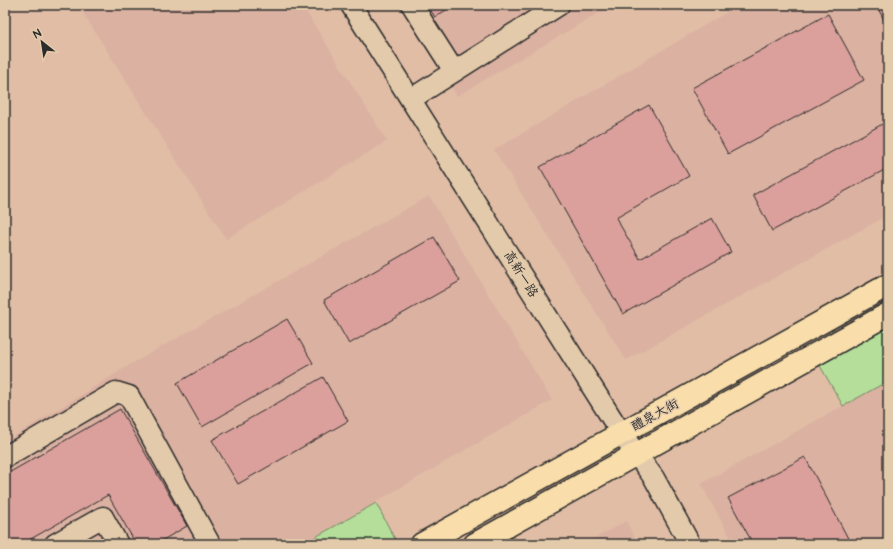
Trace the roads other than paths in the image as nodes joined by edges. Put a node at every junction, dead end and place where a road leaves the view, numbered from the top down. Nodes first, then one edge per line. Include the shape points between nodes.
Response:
1 (352, 5) edge
2 (412, 5) edge
3 (558, 5) edge
4 (454, 72) junction
5 (411, 99) junction
6 (888, 286) edge
7 (888, 314) edge
8 (621, 433) junction
9 (636, 454) junction
10 (5, 457) edge
11 (55, 544) edge
12 (118, 544) edge
13 (210, 544) edge
14 (422, 544) edge
15 (475, 544) edge
16 (690, 544) edge

1 - 5 street, 高新一路
2 - 4 street
3 - 4 street
4 - 5 street
5 - 8 street, 高新一路
6 - 8 main road, 醴泉大街
7 - 9 main road, 醴泉大街
8 - 9 street, 高新一路
8 - 14 main road, 醴泉大街
9 - 15 main road, 醴泉大街
9 - 16 street, 高新一路 via 654,478
10 - 13 street via 116,392 129,396
11 - 12 street via 103,517

